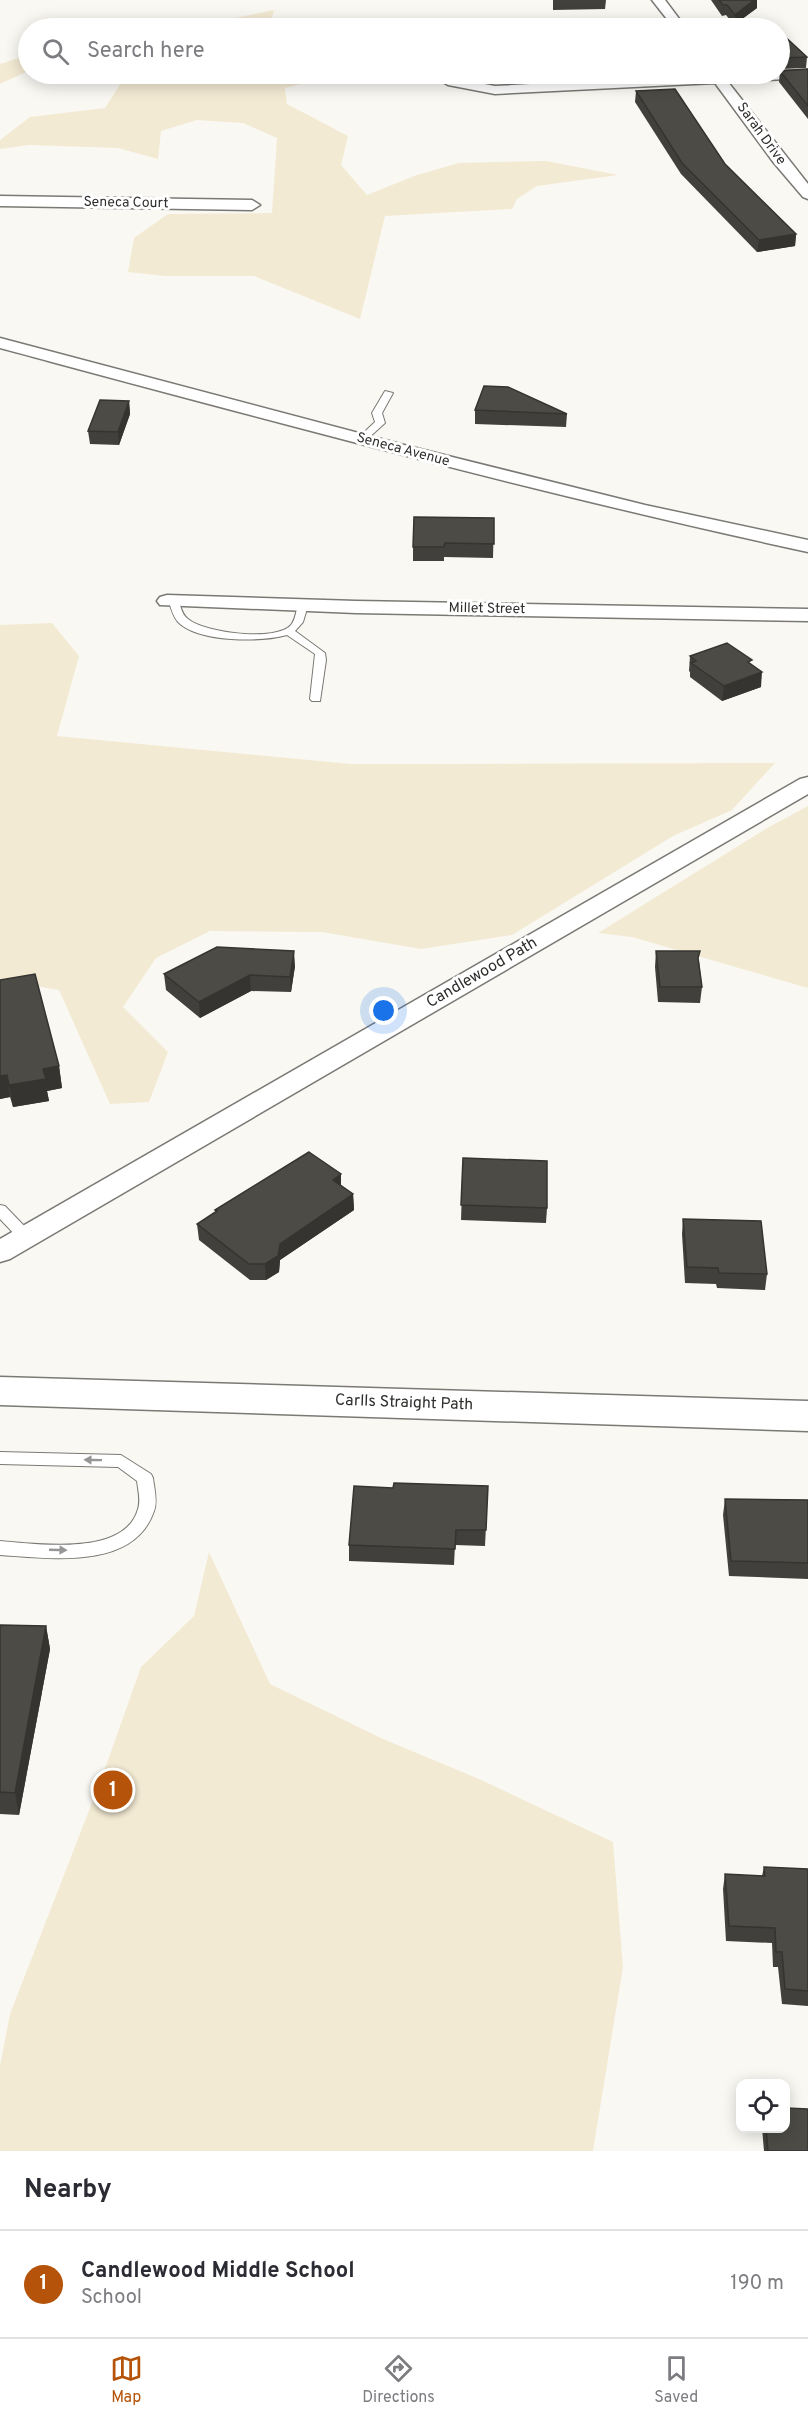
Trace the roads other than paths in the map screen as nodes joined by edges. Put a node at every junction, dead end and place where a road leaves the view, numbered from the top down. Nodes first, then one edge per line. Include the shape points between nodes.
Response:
1 (658, 0) edge
2 (672, 18) edge
3 (790, 74) edge
4 (808, 74) edge
5 (464, 84) edge
6 (590, 84) edge
7 (723, 84) edge
8 (808, 194) edge
9 (0, 201) edge
10 (252, 205) dead end
11 (0, 343) edge
12 (388, 393) dead end
13 (362, 440) junction
14 (808, 546) edge
15 (170, 601) joint
16 (303, 605) junction
17 (808, 615) edge
18 (288, 631) junction
19 (316, 699) dead end
20 (808, 784) edge
21 (0, 1210) edge
22 (26, 1237) junction
23 (0, 1252) edge
24 (0, 1391) edge
25 (808, 1416) edge
26 (0, 1458) edge
27 (0, 1548) edge

1 - 2 street
3 - 4 street
5 - 6 street via 495,90
7 - 8 street, Sarah Drive
9 - 10 street, Seneca Court
11 - 13 street, Seneca Avenue
12 - 13 lane via 377,413 380,423
13 - 14 street, Seneca Avenue via 645,511
15 - 16 street, Millet Street
15 - 18 lane via 186,624 210,634 260,636
16 - 17 street, Millet Street
16 - 18 lane via 296,626
18 - 19 lane via 320,653
20 - 22 street, Candlewood Path
21 - 22 lane
22 - 23 street, Candlewood Path
24 - 25 street, Carlls Straight Path
27 -> 26 lane via 91,1551 130,1536 147,1510 145,1478 121,1461

